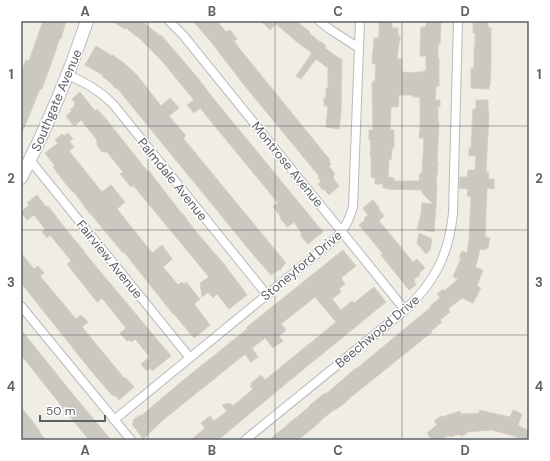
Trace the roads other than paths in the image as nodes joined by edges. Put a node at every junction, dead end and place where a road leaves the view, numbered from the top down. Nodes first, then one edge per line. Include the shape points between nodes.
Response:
1 (87, 21) edge
2 (169, 21) edge
3 (319, 21) edge
4 (360, 21) edge
5 (458, 21) edge
6 (359, 48) junction
7 (68, 75) junction
8 (30, 160) junction
9 (21, 178) edge
10 (343, 231) junction
11 (267, 295) junction
12 (21, 306) edge
13 (405, 310) junction
14 (190, 358) junction
15 (114, 420) junction
16 (130, 440) edge
17 (245, 440) edge

1 - 7 street, Southgate Avenue
2 - 10 street, Montrose Avenue
3 - 6 street
4 - 6 street, Stoneyford Drive
5 - 13 street, Beechwood Drive via 452,227 445,252 433,277 426,289
6 - 10 street, Stoneyford Drive via 353,207
7 - 8 street, Southgate Avenue
7 - 11 street, Palmdale Avenue via 95,89 113,104
8 - 9 street, Southgate Avenue
8 - 14 street, Fairview Avenue
10 - 11 street, Stoneyford Drive
10 - 13 street, Montrose Avenue
11 - 14 street, Stoneyford Drive
12 - 15 street
13 - 17 street, Beechwood Drive
14 - 15 street, Stoneyford Drive
15 - 16 street

